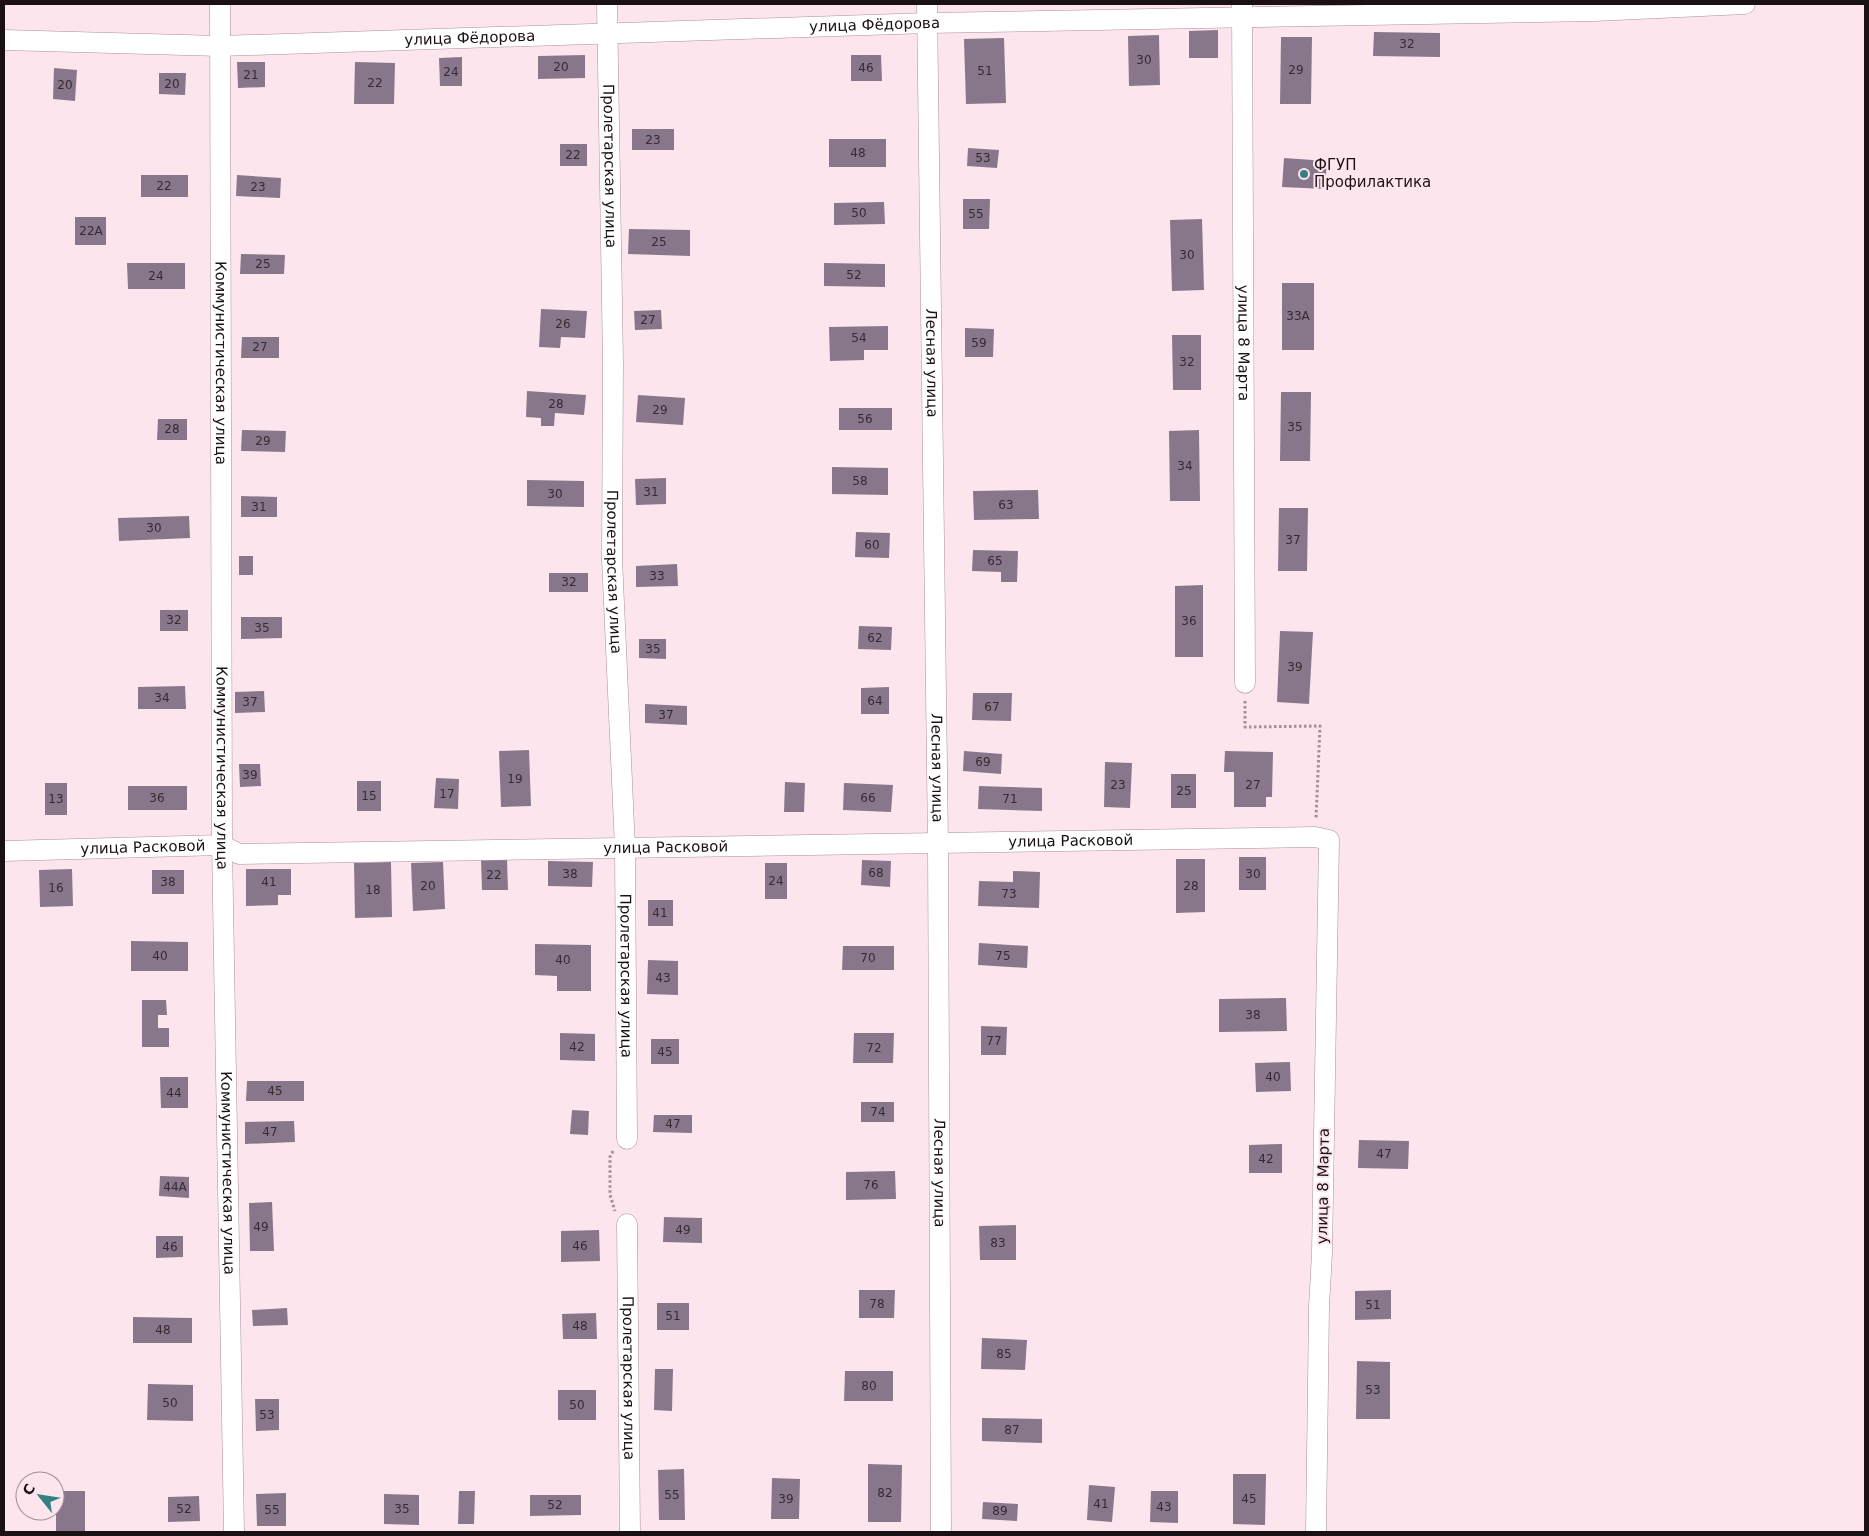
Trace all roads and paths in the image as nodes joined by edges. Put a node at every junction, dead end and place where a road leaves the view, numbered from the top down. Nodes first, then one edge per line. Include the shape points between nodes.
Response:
1 (220, 4) edge
2 (607, 4) edge
3 (1745, 4) edge
4 (1594, 7) edge
5 (1242, 10) edge
6 (928, 14) edge
7 (609, 33) junction
8 (4, 40) edge
9 (220, 46) junction
10 (1245, 683) joint
11 (1322, 839) junction
12 (938, 845) junction
13 (222, 846) junction
14 (625, 848) junction
15 (4, 850) edge
16 (627, 1139) joint
17 (627, 1224) joint
18 (234, 1532) edge
19 (630, 1532) edge
20 (941, 1532) edge
21 (1316, 1532) edge

1 - 9 street, Коммунистическая улица
2 - 7 street, Пролетарская улица
3 - 4 street, улица Фёдорова
4 - 5 street, улица Фёдорова
5 - 6 street, улица Фёдорова
5 - 10 street, улица 8 Марта
6 - 7 street, улица Фёдорова
6 - 12 street, Лесная улица
7 - 9 street, улица Фёдорова
7 - 14 street, Пролетарская улица via 612,560
8 - 9 street, улица Фёдорова
9 - 13 street, Коммунистическая улица
10 - 11 path via 1245,727 1320,726
11 - 12 street, улица Расковой
11 - 21 street, улица 8 Марта via 1322,1253
12 - 14 street, улица Расковой
12 - 20 street, Лесная улица
13 - 14 street, улица Расковой via 239,854
13 - 15 street, улица Расковой
13 - 18 street, Коммунистическая улица
14 - 16 street, Пролетарская улица
16 - 17 path via 617,1144 610,1157 610,1195 616,1214
17 - 19 street, Пролетарская улица

